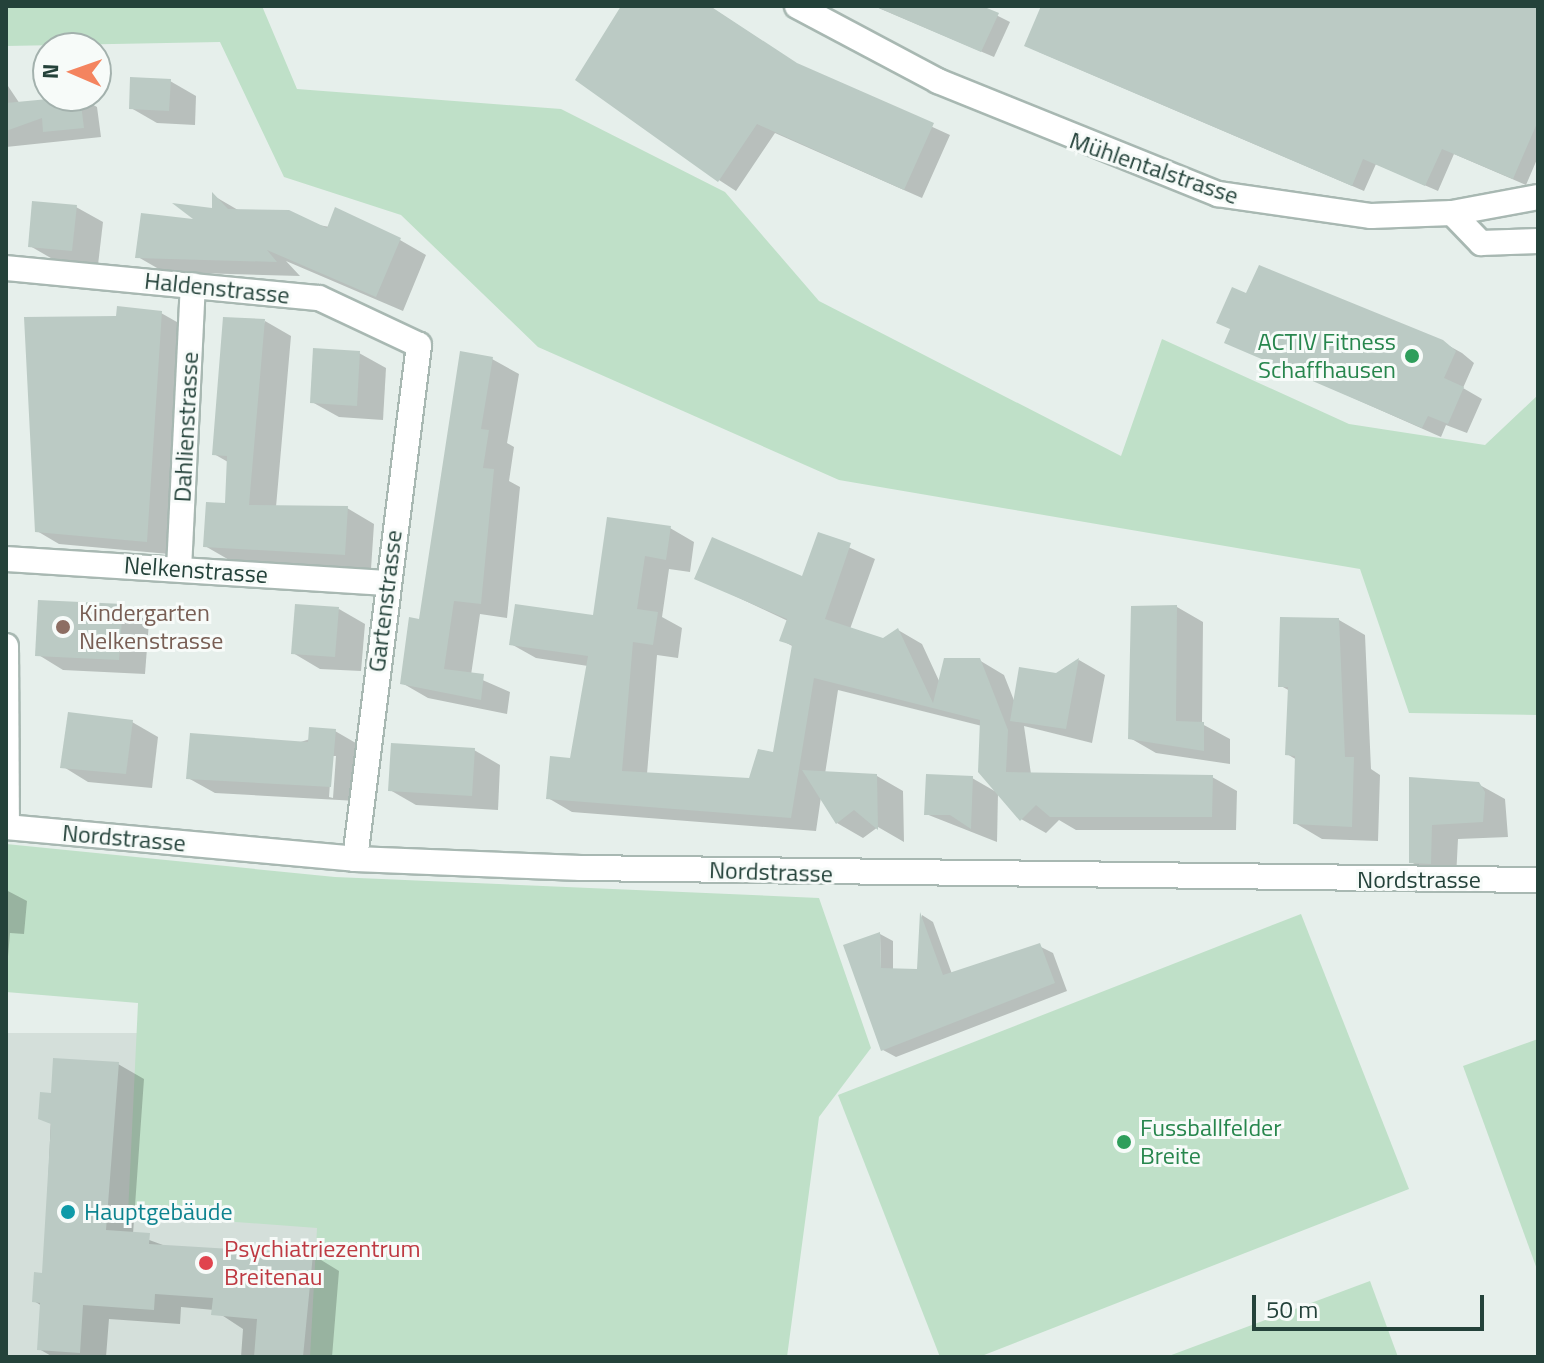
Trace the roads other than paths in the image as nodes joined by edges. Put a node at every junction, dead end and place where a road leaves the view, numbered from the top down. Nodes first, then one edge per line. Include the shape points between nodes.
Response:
1 (797, 6) edge
2 (1538, 197) edge
3 (1452, 213) junction
4 (1538, 241) edge
5 (6, 268) edge
6 (193, 285) junction
7 (419, 345) joint
8 (6, 559) edge
9 (179, 569) junction
10 (386, 583) junction
11 (6, 646) edge
12 (6, 827) edge
13 (355, 859) junction
14 (1538, 880) edge

1 - 3 street, Mühlentalstrasse via 938,81 1218,194 1313,213
2 - 3 street, Mühlentalstrasse
3 - 4 street via 1481,243
5 - 6 street, Haldenstrasse
6 - 7 street, Haldenstrasse via 319,298
6 - 9 street, Dahlienstrasse
7 - 10 street, Gartenstrasse
8 - 9 street, Nelkenstrasse
9 - 10 street, Nelkenstrasse
10 - 13 street, Gartenstrasse
11 - 12 street
12 - 13 street, Nordstrasse
13 - 14 street, Nordstrasse via 863,875

